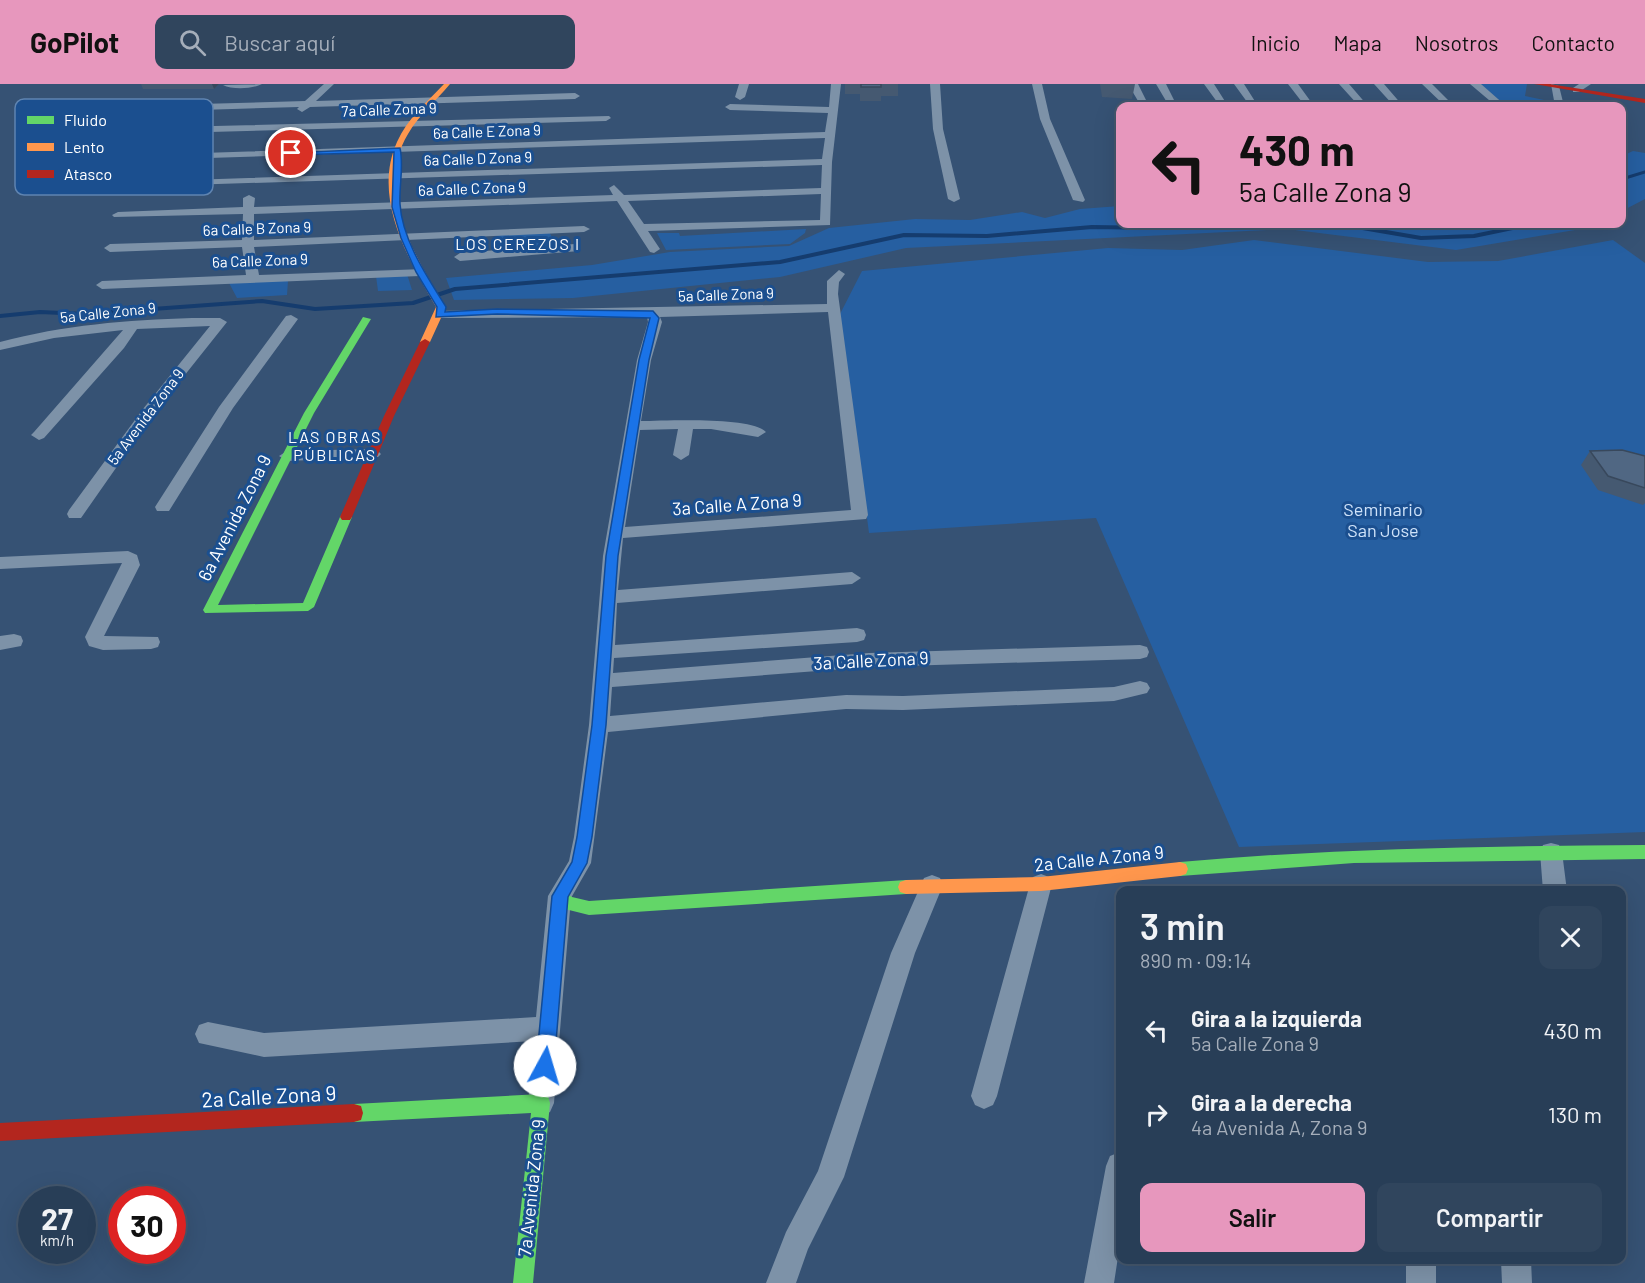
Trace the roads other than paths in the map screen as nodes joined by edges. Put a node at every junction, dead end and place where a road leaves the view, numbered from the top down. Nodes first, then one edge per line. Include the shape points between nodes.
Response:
1 (257, 84) edge
2 (328, 84) edge
3 (336, 84) edge
4 (447, 84) edge
5 (548, 84) edge
6 (744, 84) edge
7 (836, 84) edge
8 (935, 84) edge
9 (1036, 84) edge
10 (1133, 84) edge
11 (1161, 84) edge
12 (1209, 84) edge
13 (1239, 84) edge
14 (1293, 84) edge
15 (1344, 84) edge
16 (1379, 84) edge
17 (1427, 84) edge
18 (1475, 84) edge
19 (1537, 84) edge
20 (228, 85) edge
21 (1554, 86) junction
22 (1581, 87) edge
23 (740, 97) dead end
24 (584, 100) junction
25 (433, 101) junction
26 (1645, 101) edge
27 (1143, 102) edge
28 (1171, 102) edge
29 (1221, 102) edge
30 (1251, 102) edge
31 (1307, 102) edge
32 (1360, 102) edge
33 (1396, 102) edge
34 (1446, 102) edge
35 (1496, 102) edge
36 (1559, 102) edge
37 (311, 104) junction
38 (213, 107) edge
39 (730, 107) dead end
40 (834, 110) junction
41 (606, 118) junction
42 (413, 124) junction
43 (286, 128) junction
44 (213, 129) edge
45 (831, 135) junction
46 (397, 150) junction
47 (603, 156) junction
48 (827, 162) junction
49 (213, 164) edge
50 (259, 168) junction
51 (213, 174) edge
52 (395, 177) junction
53 (826, 190) junction
54 (619, 198) junction
55 (954, 199) dead end
56 (1078, 201) dead end
57 (396, 207) junction
58 (252, 211) junction
59 (118, 215) dead end
60 (640, 228) junction
61 (584, 229) dead end
62 (564, 230) junction
63 (479, 232) junction
64 (404, 237) junction
65 (253, 244) junction
66 (110, 248) dead end
67 (575, 248) junction
68 (654, 249) dead end
69 (491, 254) junction
70 (460, 257) dead end
71 (583, 260) dead end
72 (420, 272) junction
73 (839, 274) dead end
74 (258, 278) junction
75 (102, 285) dead end
76 (833, 308) junction
77 (440, 311) junction
78 (653, 313) junction
79 (291, 319) dead end
80 (366, 319) dead end
81 (220, 322) joint
82 (133, 324) junction
83 (0, 346) edge
84 (686, 424) junction
85 (634, 426) junction
86 (758, 432) dead end
87 (39, 435) dead end
88 (373, 454) junction
89 (681, 455) dead end
90 (287, 456) junction
91 (163, 507) dead end
92 (75, 514) dead end
93 (616, 533) junction
94 (0, 563) edge
95 (852, 578) dead end
96 (610, 597) junction
97 (857, 635) dead end
98 (151, 642) dead end
99 (604, 652) junction
100 (1140, 652) dead end
101 (603, 681) junction
102 (1140, 688) dead end
103 (599, 725) junction
104 (1551, 852) junction
105 (1645, 852) edge
106 (1041, 884) junction
107 (932, 885) junction
108 (1554, 886) edge
109 (560, 896) junction
110 (549, 1028) junction
111 (208, 1034) dead end
112 (984, 1096) dead end
113 (541, 1103) junction
114 (0, 1132) edge
115 (1116, 1188) edge
116 (1421, 1264) edge
117 (1516, 1264) edge
118 (523, 1283) edge
119 (781, 1283) edge
120 (1099, 1283) edge
121 (1421, 1283) edge
122 (1517, 1283) edge

1 - 20 street
2 - 37 street
3 - 37 street
4 - 25 street
5 - 24 street
6 - 23 street
7 - 40 street
8 - 55 street via 938,129
9 - 56 street via 1045,119
10 - 27 street
11 - 28 street
12 - 29 street
13 - 30 street
14 - 31 street
15 - 32 street
16 - 33 street
17 - 34 street
18 - 35 street
19 - 21 street
21 - 22 street
21 - 36 street
22 - 26 street
24 - 25 street
24 - 41 street via 605,112
25 - 37 street
25 - 42 street
37 - 38 street
37 - 43 street
39 - 40 street
40 - 45 street
41 - 42 street, 7a Calle Zona 9
41 - 47 street
42 - 43 street, 7a Calle Zona 9
42 - 46 street
43 - 44 street, 7a Calle Zona 9
43 - 50 street
45 - 47 street, 6a Calle E Zona 9 via 746,125
45 - 48 street
46 - 47 street, 6a Calle E Zona 9
46 - 50 street, 6a Calle E Zona 9
46 - 52 street
47 - 48 street, 6a Calle D Zona 9
47 - 52 street, 6a Calle D Zona 9
47 - 54 street
48 - 53 street
49 - 50 street, 6a Calle E Zona 9
50 - 51 street, 6a Calle D Zona 9
50 - 52 street, 6a Calle D Zona 9
50 - 58 street
52 - 57 street
53 - 54 street, 6a Calle C Zona 9
53 - 60 street via 826,223
54 - 57 street, 6a Calle C Zona 9
54 - 60 street
57 - 58 street, 6a Calle C Zona 9
57 - 64 street
58 - 59 street, 6a Calle C Zona 9
58 - 65 street
60 - 68 street
61 - 62 street, 6a Calle B Zona 9
62 - 63 street, 6a Calle B Zona 9
62 - 67 street
63 - 64 street, 6a Calle B Zona 9
63 - 69 street
64 - 65 street, 6a Calle B Zona 9
64 - 72 street
65 - 66 street, 6a Calle B Zona 9
65 - 74 street
67 - 69 street
67 - 71 street
69 - 70 street
72 - 74 street, 6a Calle Zona 9
72 - 77 street
73 - 76 street via 831,286
74 - 75 street, 6a Calle Zona 9
76 - 78 street, 5a Calle Zona 9
76 - 93 street, 3a Calle A Zona 9 via 860,516
77 - 78 street, 5a Calle Zona 9
77 - 88 street
78 - 85 street, 7a Avenida Zona 9 via 654,329 644,360
79 - 91 street via 226,407
80 - 90 street, 6a Avenida Zona 9
81 - 82 street, 5a Calle Zona 9
81 - 92 street, 5a Avenida Zona 9 via 148,412
82 - 83 street, 5a Calle Zona 9
82 - 87 street via 120,345
84 - 85 street
84 - 86 street
84 - 89 street
85 - 93 street, 7a Avenida Zona 9
88 - 90 street
88 - 90 street, 6a Avenida Zona 9 via 308,607 209,610
93 - 96 street, 7a Avenida Zona 9
94 - 98 street via 131,559 94,637 103,643
95 - 96 street
96 - 99 street, 7a Avenida Zona 9
97 - 99 street
99 - 101 street, 7a Avenida Zona 9
100 - 101 street, 3a Calle Zona 9 via 869,660
101 - 103 street, 7a Avenida Zona 9
102 - 103 street via 1114,694 846,702
103 - 109 street, 7a Avenida Zona 9 via 579,863
104 - 105 street, 2a Calle A Zona 9
104 - 106 street, 2a Calle A Zona 9 via 1235,863
104 - 108 street
106 - 107 street, 2a Calle A Zona 9
106 - 112 street
107 - 109 street, 2a Calle A Zona 9 via 589,908 567,903
107 - 119 street via 903,953 830,1177 796,1242
109 - 110 street, 7a Avenida Zona 9
110 - 111 street via 274,1045 237,1042
110 - 113 street, 7a Avenida Zona 9
113 - 114 street, 2a Calle Zona 9
113 - 118 street, 7a Avenida Zona 9
115 - 120 street
116 - 121 street
117 - 122 street

